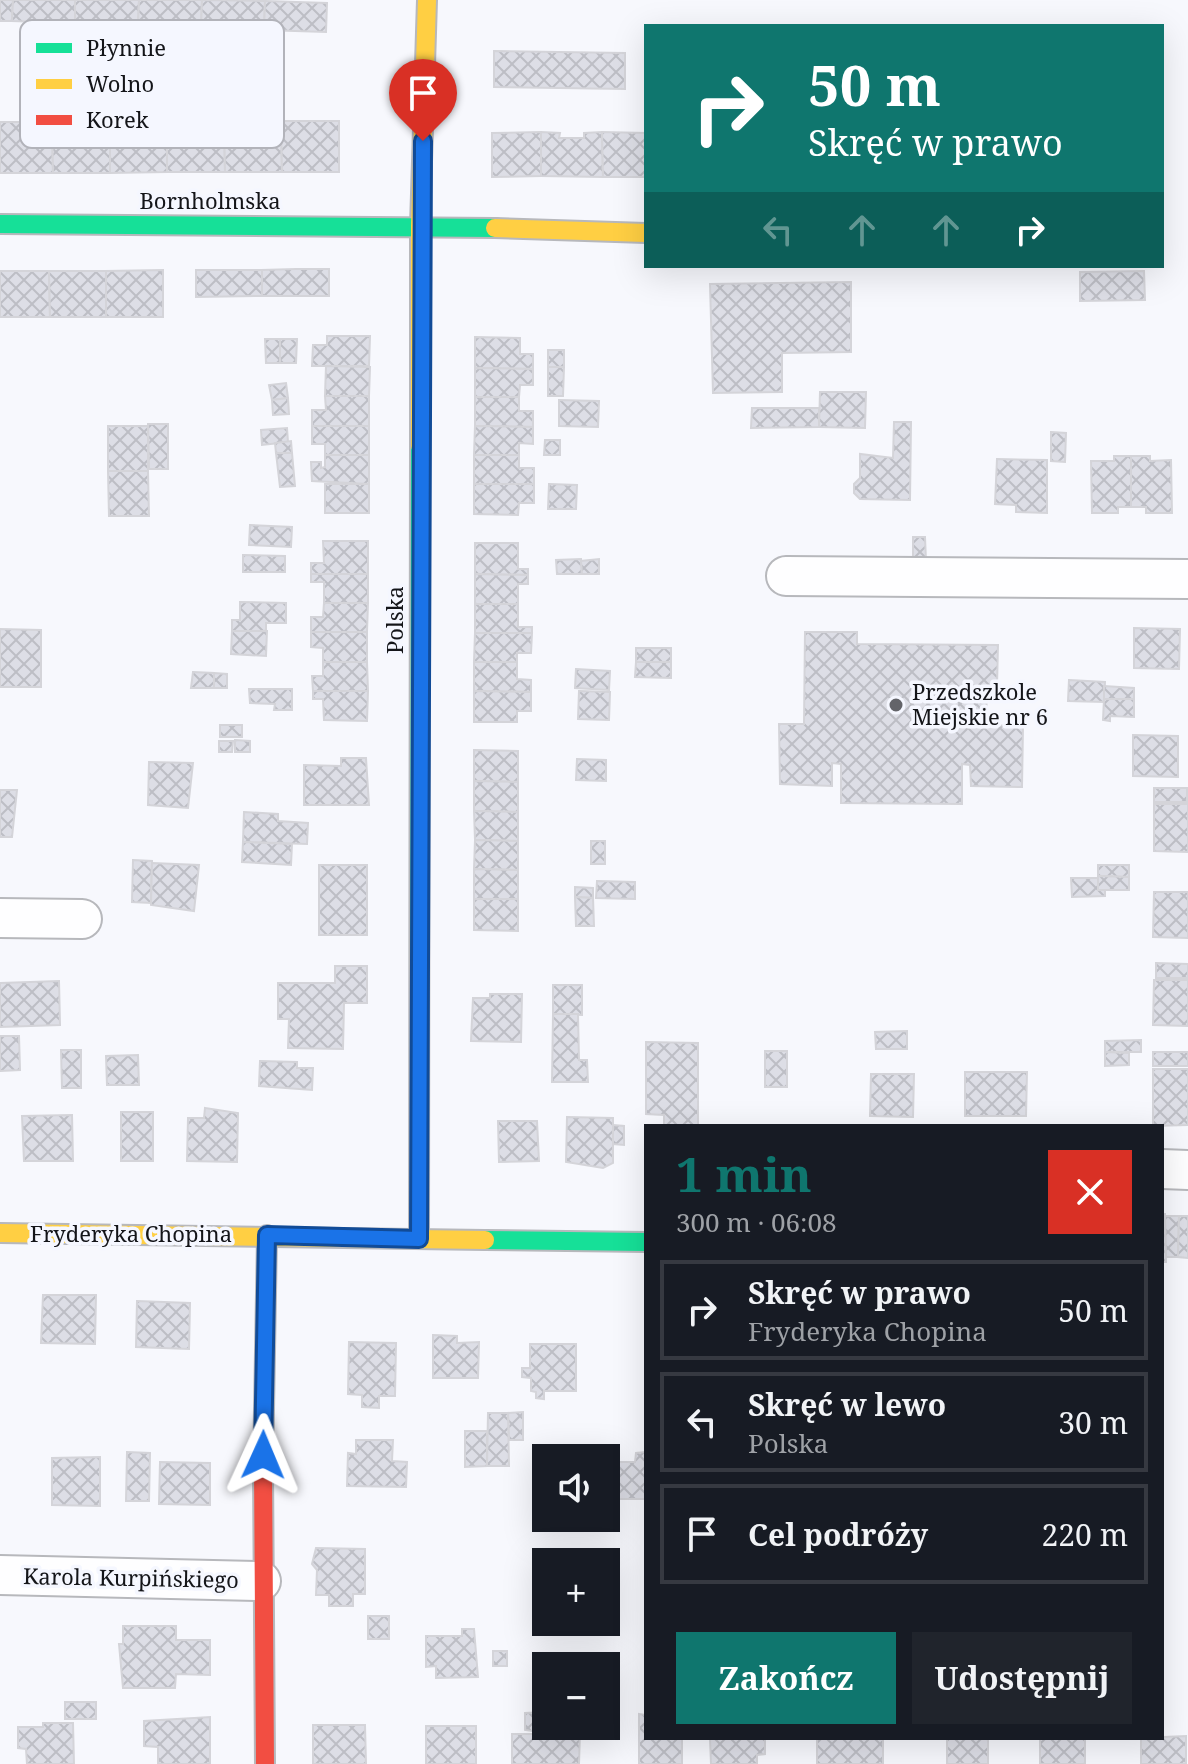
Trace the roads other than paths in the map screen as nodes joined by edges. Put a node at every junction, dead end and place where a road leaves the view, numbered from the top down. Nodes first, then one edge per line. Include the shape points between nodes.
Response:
1 (427, 0) edge
2 (0, 224) edge
3 (420, 226) junction
4 (644, 233) edge
5 (786, 576) dead end
6 (1188, 579) edge
7 (0, 918) edge
8 (82, 919) dead end
9 (1164, 1169) edge
10 (1188, 1170) edge
11 (0, 1233) edge
12 (267, 1235) junction
13 (419, 1239) junction
14 (644, 1242) edge
15 (0, 1575) edge
16 (261, 1581) junction
17 (265, 1764) edge

1 - 3 street, Polska
2 - 3 street, Bornholmska
3 - 4 street, Bornholmska
3 - 13 street, Polska
5 - 6 street
7 - 8 street
9 - 10 street
11 - 12 street, Fryderyka Chopina
12 - 13 street, Fryderyka Chopina
12 - 16 street
13 - 14 street, Fryderyka Chopina
15 - 16 street, Karola Kurpińskiego
16 - 17 street

